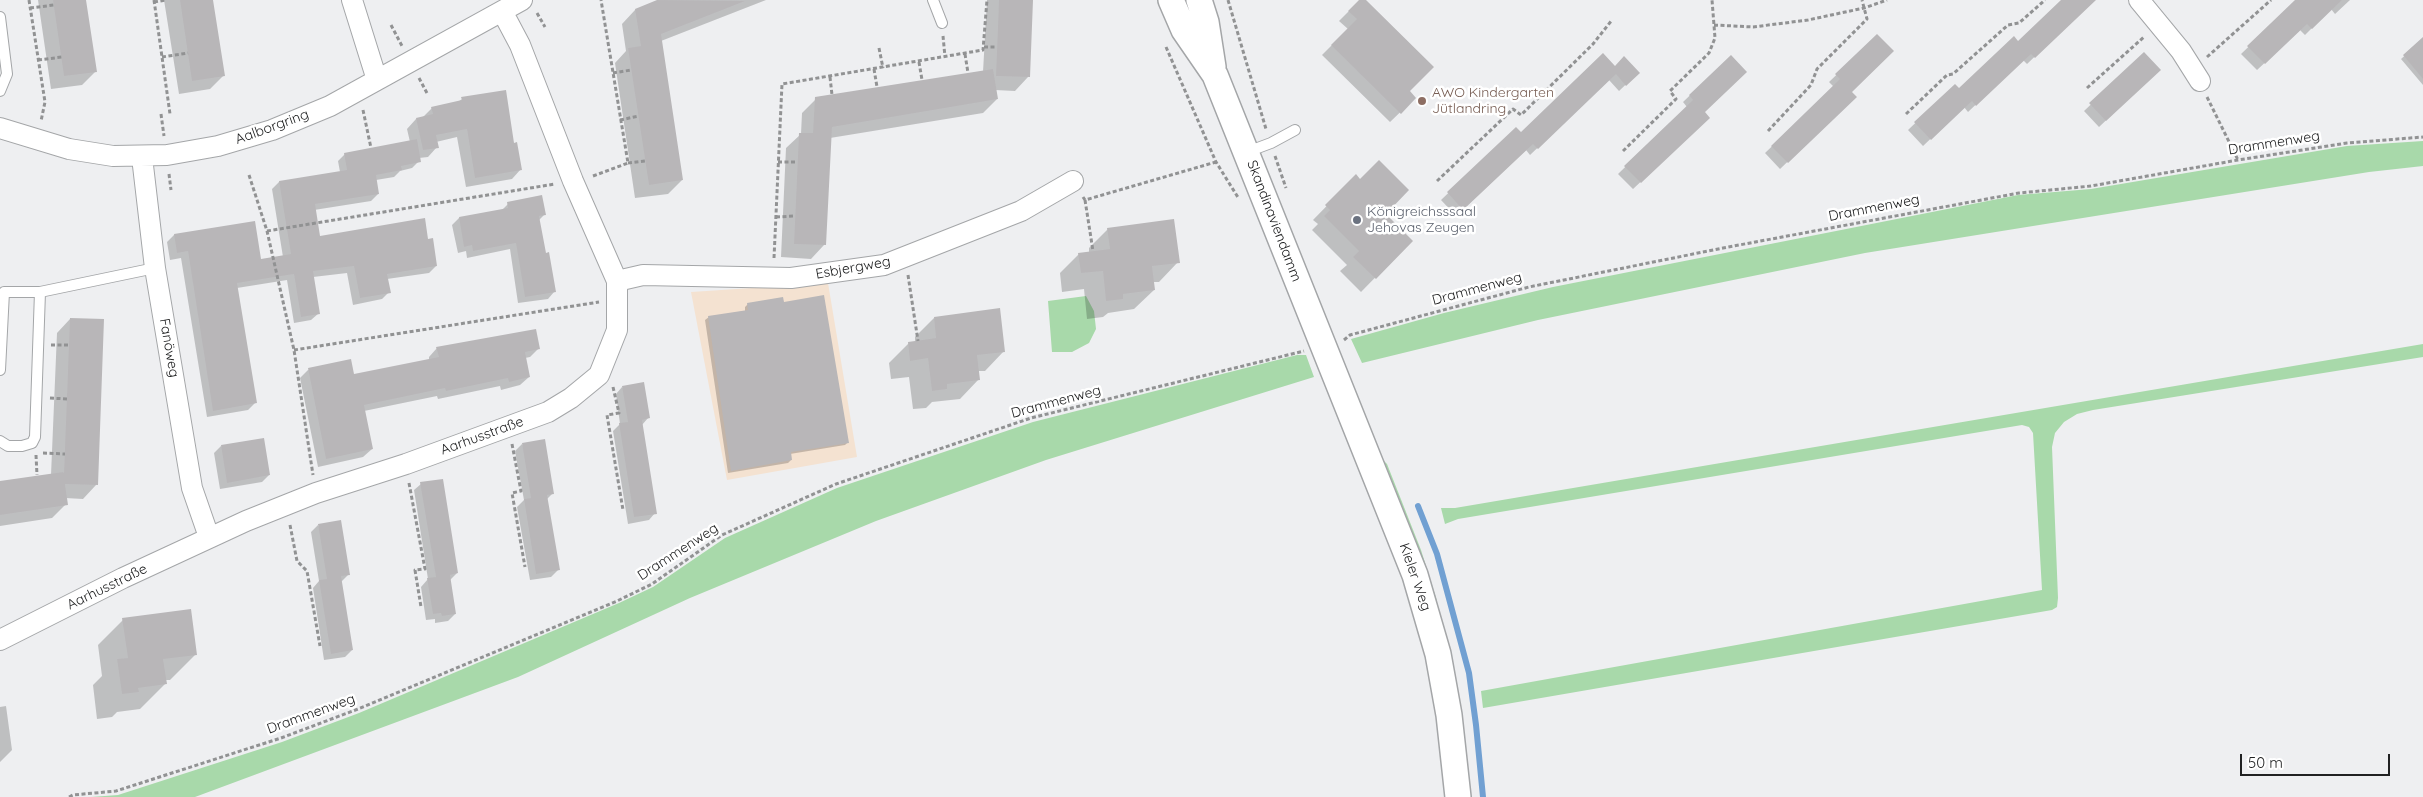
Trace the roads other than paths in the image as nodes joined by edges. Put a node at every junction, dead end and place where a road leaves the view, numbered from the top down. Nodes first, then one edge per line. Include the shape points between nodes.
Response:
1 (352, 0) edge
2 (522, 0) edge
3 (933, 0) edge
4 (1171, 0) edge
5 (1199, 0) edge
6 (2139, 0) edge
7 (502, 11) junction
8 (0, 17) edge
9 (942, 23) road end
10 (1215, 75) junction
11 (2196, 75) road end
12 (377, 80) junction
13 (0, 91) edge
14 (0, 128) edge
15 (1295, 130) dead end
16 (1246, 152) junction
17 (142, 157) junction
18 (1073, 181) road end
19 (155, 268) junction
20 (617, 290) junction
21 (40, 292) junction
22 (1331, 368) joint
23 (0, 370) edge
24 (0, 441) edge
25 (209, 537) junction
26 (0, 640) edge
27 (1458, 797) edge

1 - 12 street
2 - 7 street, Aalborgring
3 - 9 lane
4 - 10 street, Skandinaviendamm via 1184,30
5 - 10 street, Skandinaviendamm
6 - 11 street
7 - 12 street, Aalborgring
7 - 20 street, Aarhusstraße via 520,45
8 - 13 lane via 7,74
10 - 16 street, Skandinaviendamm
12 - 17 street, Aalborgring via 330,106 257,135 190,153
14 - 17 street, Aalborgring via 36,141 88,153
15 - 16 lane via 1271,144
16 - 22 street, Skandinaviendamm
17 - 19 street, Fanöweg
18 - 20 street, Esbjergweg via 1021,211 884,265 774,279 642,275
19 - 21 lane
19 - 25 street, Fanöweg via 192,488
20 - 25 street, Aarhusstraße via 617,330 599,375 548,412 316,493
21 - 23 lane via 4,292
21 - 24 lane via 35,437 22,446 8,446
22 - 27 street, Kieler Weg via 1399,531 1427,614 1450,715
25 - 26 street, Aarhusstraße

